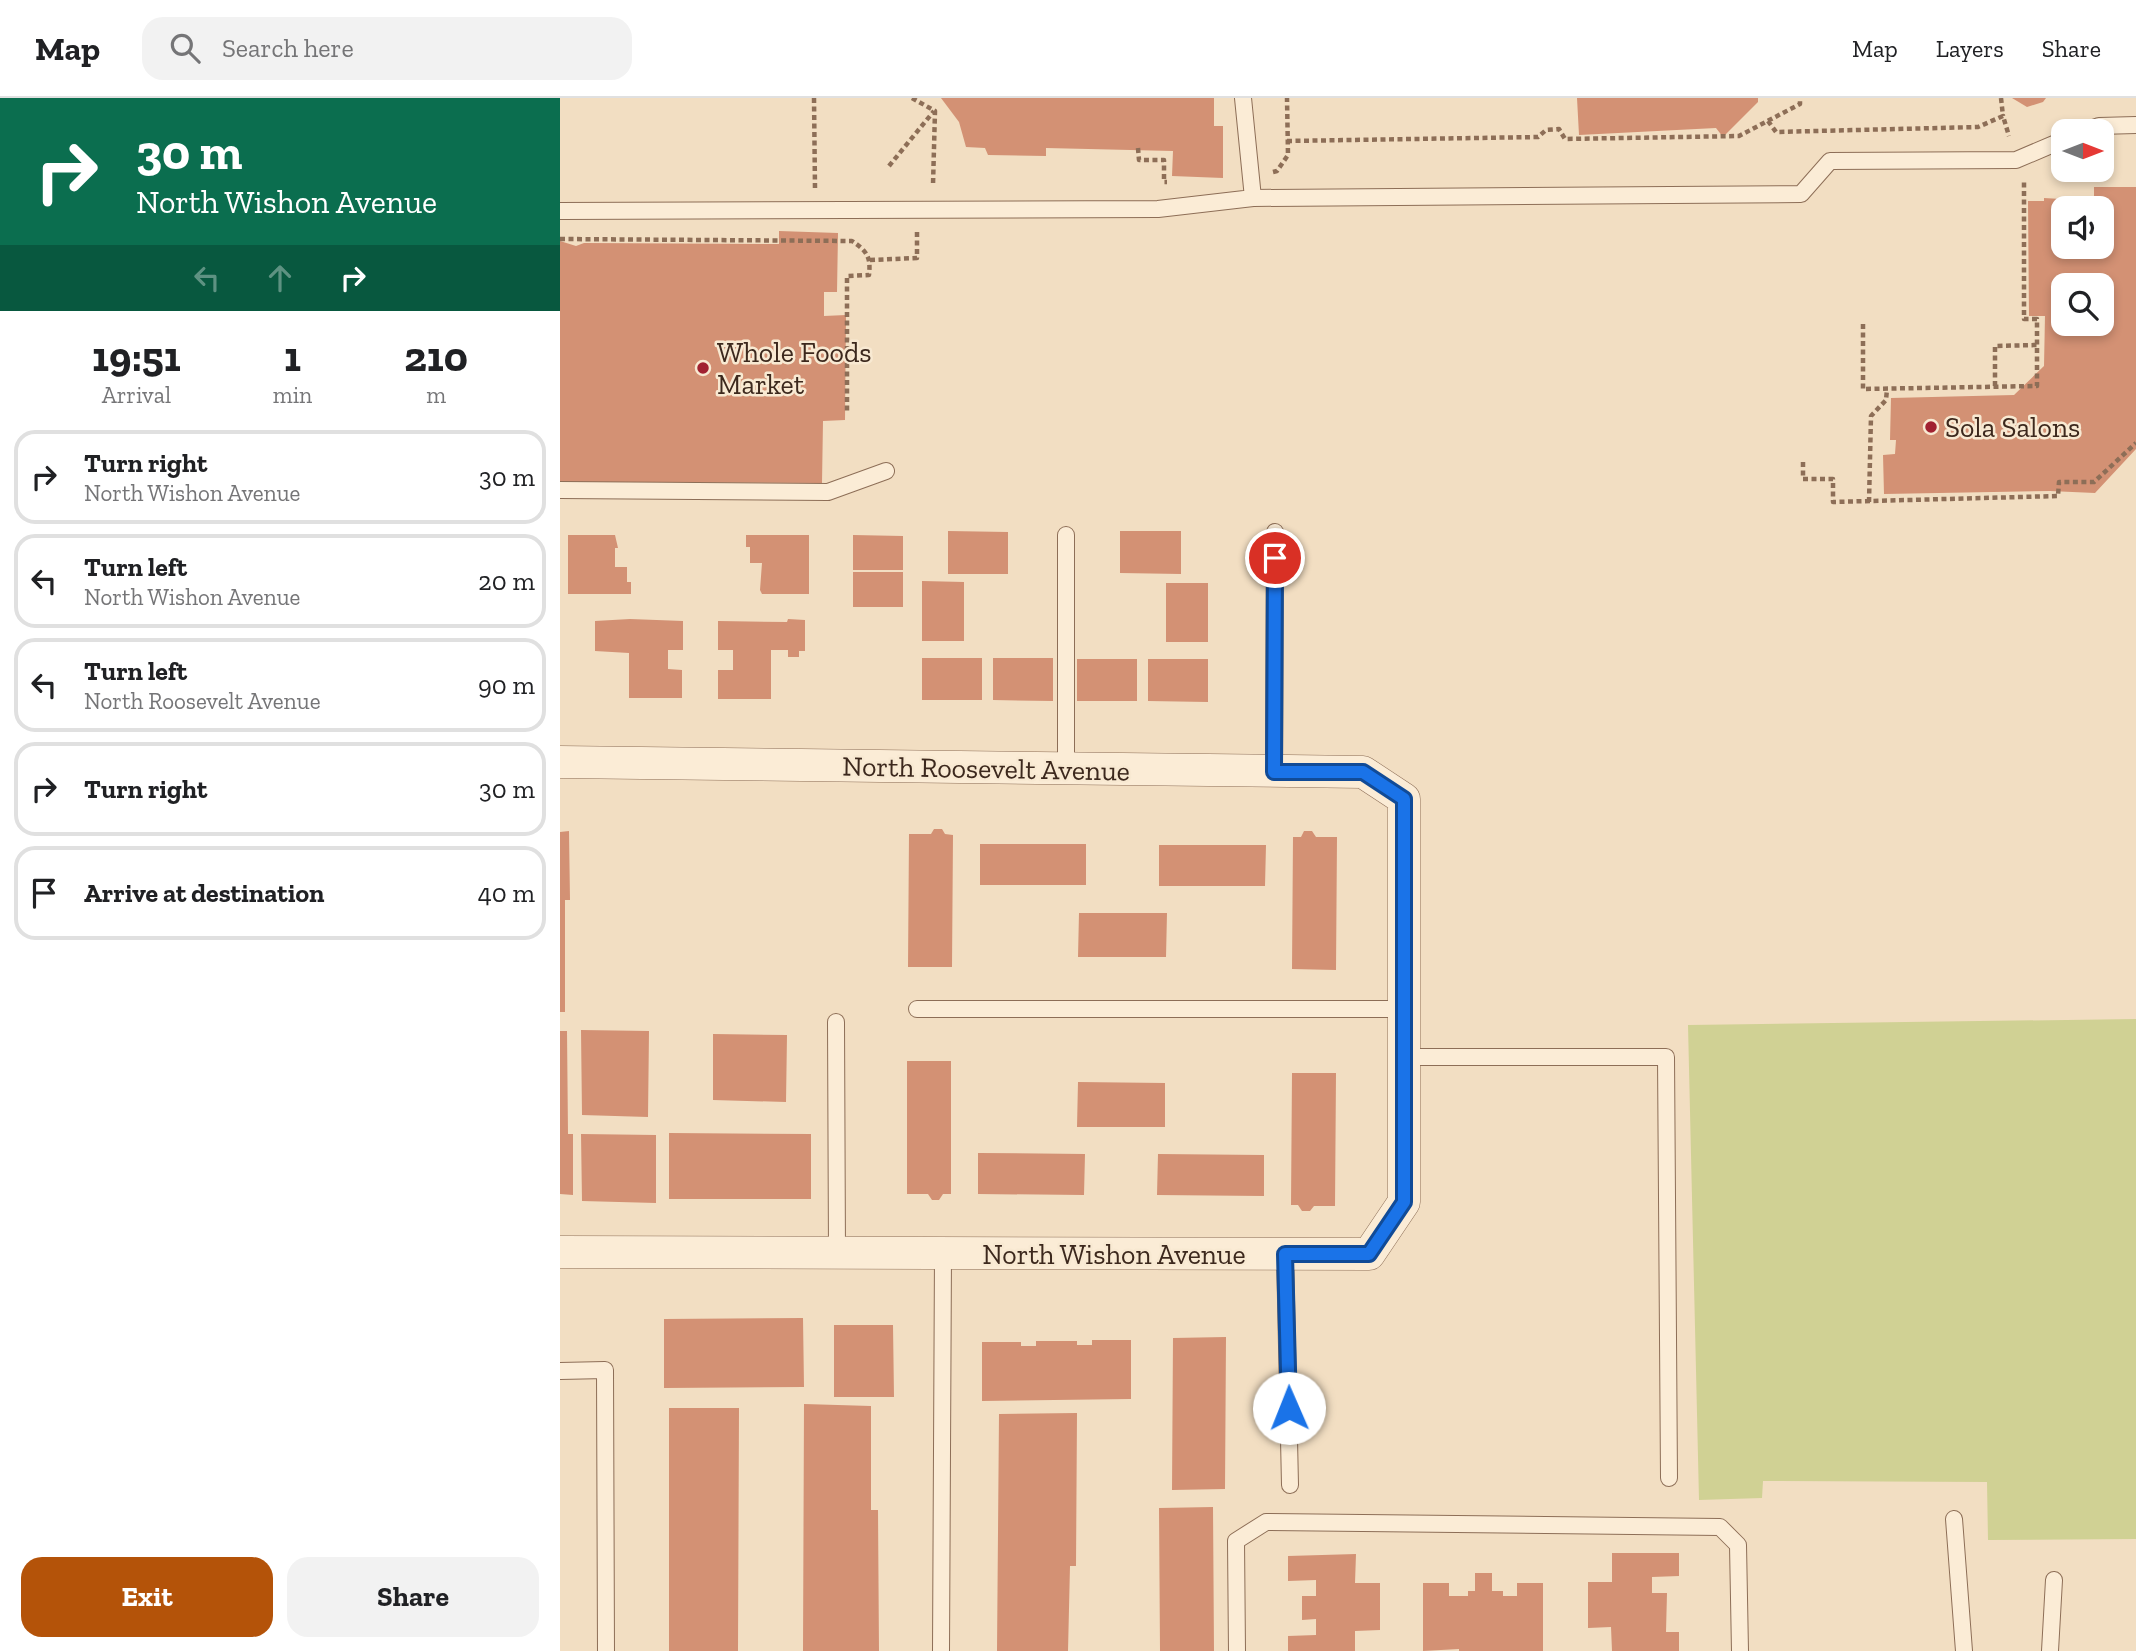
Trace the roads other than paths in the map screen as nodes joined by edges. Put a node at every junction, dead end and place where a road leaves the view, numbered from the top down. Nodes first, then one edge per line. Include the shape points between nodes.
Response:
1 (1243, 98) edge
2 (2136, 125) edge
3 (2114, 126) edge
4 (2051, 145) edge
5 (1253, 198) junction
6 (560, 211) edge
7 (886, 471) dead end
8 (560, 489) edge
9 (1275, 533) dead end
10 (1066, 535) dead end
11 (560, 762) edge
12 (1066, 769) junction
13 (1274, 772) junction
14 (1404, 799) joint
15 (917, 1009) dead end
16 (1404, 1009) junction
17 (836, 1023) dead end
18 (1404, 1057) junction
19 (560, 1252) edge
20 (837, 1253) junction
21 (943, 1253) junction
22 (1285, 1254) junction
23 (560, 1370) edge
24 (1669, 1478) dead end
25 (1290, 1485) dead end
26 (1954, 1519) dead end
27 (2054, 1580) dead end
28 (606, 1651) edge
29 (941, 1651) edge
30 (1237, 1651) edge
31 (1740, 1651) edge
32 (1964, 1651) edge
33 (2050, 1651) edge

1 - 5 lane
2 - 3 lane
4 - 5 lane via 2016,160 1830,161 1801,194
5 - 6 lane via 1158,209
7 - 8 lane via 828,492
9 - 13 lane
10 - 12 lane
11 - 12 street, North Roosevelt Avenue
12 - 13 street, North Roosevelt Avenue
13 - 14 street, North Roosevelt Avenue via 1363,772
14 - 16 street, North Wishon Avenue
15 - 16 lane
16 - 18 street, North Wishon Avenue
17 - 20 lane
18 - 22 street, North Wishon Avenue via 1404,1202 1369,1254
18 - 24 lane via 1666,1057
19 - 20 street, North Wishon Avenue
20 - 21 street, North Wishon Avenue
21 - 22 street, North Wishon Avenue
21 - 29 lane
22 - 25 lane
23 - 28 lane via 605,1370
26 - 32 lane
27 - 33 lane
30 - 31 lane via 1236,1541 1266,1522 1720,1527 1738,1545

